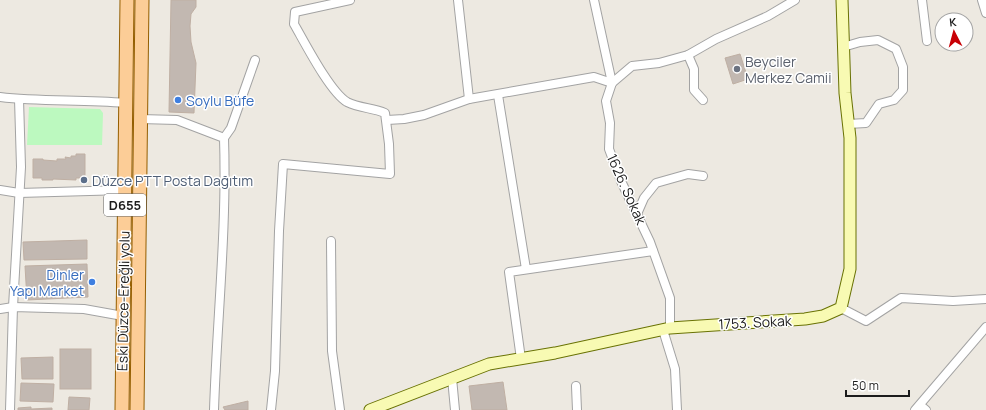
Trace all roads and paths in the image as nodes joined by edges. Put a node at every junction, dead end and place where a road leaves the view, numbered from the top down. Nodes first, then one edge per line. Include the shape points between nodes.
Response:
1 (126, 0) edge
2 (142, 0) edge
3 (350, 0) edge
4 (458, 0) edge
5 (594, 0) edge
6 (795, 0) edge
7 (842, 0) edge
8 (922, 0) edge
9 (982, 0) edge
10 (986, 13) edge
11 (927, 41) dead end
12 (843, 47) junction
13 (688, 55) junction
14 (255, 60) dead end
15 (612, 83) junction
16 (498, 95) junction
17 (0, 97) edge
18 (19, 99) junction
19 (469, 99) junction
20 (702, 100) dead end
21 (125, 103) junction
22 (140, 120) junction
23 (387, 120) junction
24 (848, 124) junction
25 (224, 138) junction
26 (703, 176) dead end
27 (0, 190) edge
28 (125, 190) junction
29 (19, 193) junction
30 (637, 214) junction
31 (331, 241) dead end
32 (653, 251) junction
33 (526, 269) junction
34 (986, 299) edge
35 (14, 307) junction
36 (841, 308) junction
37 (0, 309) edge
38 (123, 316) junction
39 (986, 327) edge
40 (667, 329) junction
41 (521, 359) junction
42 (452, 378) junction
43 (576, 386) dead end
44 (920, 408) edge
45 (10, 410) edge
46 (122, 410) edge
47 (137, 410) edge
48 (214, 410) edge
49 (271, 410) edge
50 (340, 410) edge
51 (370, 410) edge
52 (455, 410) edge
53 (577, 410) edge
54 (677, 410) edge

1 - 21 main road, Eski Düzce-Ereğli yolu / D655
2 - 22 main road, Eski Düzce-Ereğli yolu
3 - 23 street via 295,12 294,24 333,89 347,102 385,113
4 - 19 street
5 - 15 street
6 - 13 street
7 - 12 street
8 - 11 street
9 - 10 street
12 - 24 street
12 - 24 street via 878,40 896,49 904,67 903,90 894,100 879,104 866,123
13 - 15 street via 659,63 632,66
13 - 20 street via 694,69 694,90
14 - 25 street via 231,128
15 - 16 street via 594,77
15 - 30 street, 1626. Sokak via 606,101 610,123 609,149
16 - 19 street
16 - 33 street
17 - 18 street
18 - 21 street
18 - 29 street
19 - 23 street via 424,115
21 - 28 main road, Eski Düzce-Ereğli yolu / D655
22 - 25 street via 176,120
22 - 47 main road, Eski Düzce-Ereğli yolu
23 - 49 street via 390,174 283,164 275,371
24 - 36 street via 850,270
25 - 48 street via 226,192
26 - 30 street via 688,174 656,183 644,198
27 - 29 street
28 - 29 street
28 - 38 main road, Eski Düzce-Ereğli yolu / D655
29 - 35 street
30 - 32 street, 1626. Sokak
31 - 50 street via 332,351
32 - 33 street
32 - 40 street, 1626. Sokak via 670,298
33 - 41 street via 509,272
34 - 36 street via 953,301 900,298 866,321
35 - 37 street
35 - 38 street via 84,309
35 - 45 street
36 - 40 street, 1753. Sokak via 823,316 805,319
38 - 46 main road, Eski Düzce-Ereğli yolu / D655
39 - 44 street
40 - 41 street, 1753. Sokak
40 - 54 street, 1626. Sokak via 675,368
41 - 42 street, 1753. Sokak via 489,364
42 - 51 street, 1753. Sokak
42 - 52 street
43 - 53 street

